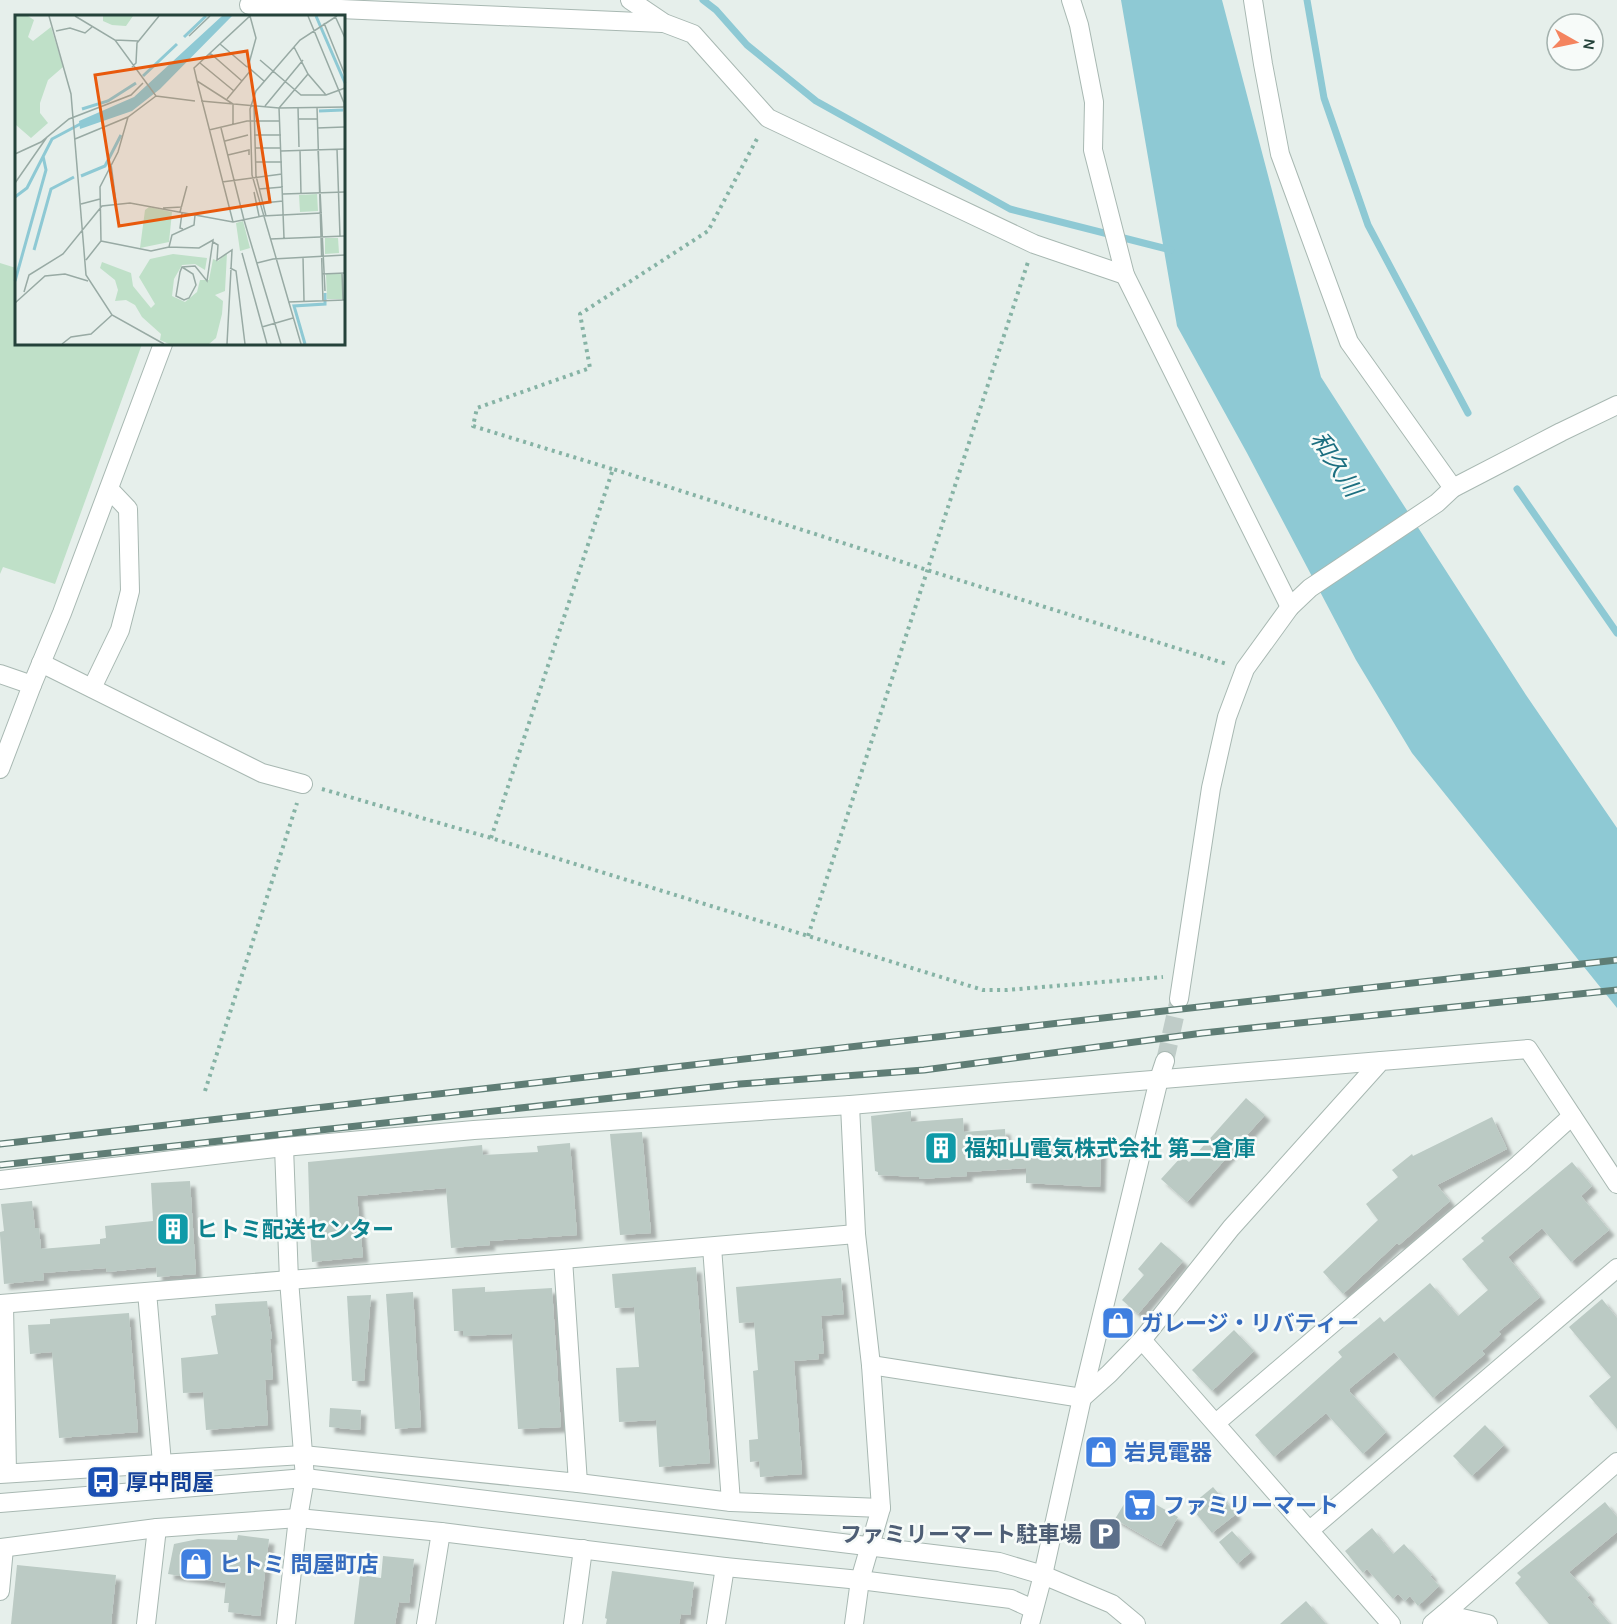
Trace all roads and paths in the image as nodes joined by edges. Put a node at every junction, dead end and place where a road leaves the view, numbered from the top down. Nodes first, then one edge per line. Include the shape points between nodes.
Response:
1 (630, 0) edge
2 (1071, 0) edge
3 (1253, 0) edge
4 (248, 7) edge
5 (664, 23) junction
6 (768, 118) junction
7 (1034, 244) junction
8 (1125, 275) junction
9 (163, 345) edge
10 (1617, 405) edge
11 (613, 469) junction
12 (1453, 488) junction
13 (109, 489) junction
14 (927, 570) junction
15 (1290, 607) junction
16 (41, 663) junction
17 (1245, 669) junction
18 (0, 674) edge
19 (32, 685) junction
20 (92, 688) junction
21 (0, 769) edge
22 (303, 784) junction
23 (491, 838) junction
24 (808, 936) junction
25 (1184, 975) junction
26 (1179, 999) tunnel mouth
27 (1381, 1061) junction
28 (1162, 1070) junction
29 (205, 1091) dead end
30 (850, 1105) junction
31 (1572, 1116) junction
32 (284, 1147) junction
33 (0, 1180) edge
34 (1617, 1184) edge
35 (856, 1234) junction
36 (712, 1247) junction
37 (563, 1260) junction
38 (1617, 1268) edge
39 (289, 1280) junction
40 (147, 1292) junction
41 (2, 1304) edge
42 (1142, 1340) junction
43 (872, 1365) junction
44 (1082, 1398) junction
45 (1216, 1423) junction
46 (303, 1455) junction
47 (1617, 1462) edge
48 (162, 1463) junction
49 (4, 1473) edge
50 (305, 1478) junction
51 (578, 1483) junction
52 (731, 1502) junction
53 (0, 1503) edge
54 (881, 1508) junction
55 (298, 1518) junction
56 (157, 1528) junction
57 (1310, 1530) junction
58 (441, 1532) junction
59 (870, 1546) junction
60 (2, 1548) edge
61 (583, 1549) junction
62 (725, 1567) junction
63 (1043, 1575) junction
64 (860, 1580) junction
65 (0, 1591) edge
66 (1032, 1617) edge
67 (1438, 1619) edge
68 (146, 1624) edge
69 (286, 1624) edge
70 (426, 1624) edge
71 (573, 1624) edge
72 (716, 1624) edge
73 (854, 1624) edge
74 (1136, 1624) edge
75 (1391, 1624) edge
76 (1488, 1624) edge

1 - 5 street
2 - 8 street via 1094,102 1093,150
3 - 12 street via 1280,154 1349,342
4 - 5 street
5 - 6 street via 693,34
6 - 7 street
6 - 11 path via 708,231 580,314 590,368 477,408 473,426
7 - 8 street
7 - 14 path
8 - 15 street
9 - 13 street
10 - 12 street
11 - 14 path
11 - 23 path
12 - 15 street via 1437,503 1310,588
13 - 16 street
13 - 20 street via 128,509 130,591 120,630
14 - 17 path
14 - 24 path
15 - 17 street
16 - 19 street
16 - 20 street
17 - 25 street via 1227,717 1211,788
18 - 19 street
19 - 21 street
20 - 22 street via 262,773
22 - 23 path
22 - 29 path
23 - 24 path
24 - 25 path via 983,990
25 - 26 street
27 - 28 street
27 - 31 street via 1528,1049
27 - 42 street via 1231,1228
28 - 30 street
28 - 44 street
30 - 32 street
30 - 35 street
31 - 34 street
31 - 45 street
32 - 33 street
32 - 39 street
35 - 36 street
35 - 43 street
36 - 37 street
36 - 52 street
37 - 39 street
37 - 51 street
38 - 57 street
39 - 40 street
39 - 46 street
40 - 41 street
40 - 48 street
41 - 49 street
42 - 44 street
42 - 45 street
43 - 44 street
43 - 54 street
44 - 63 street
45 - 57 street
46 - 48 street
46 - 50 street
46 - 51 street
47 - 67 street
48 - 49 street
50 - 53 street
50 - 55 street
50 - 59 street
51 - 52 street
52 - 54 street
54 - 59 street
55 - 56 street
55 - 58 street
55 - 69 street
56 - 60 street
56 - 68 street
57 - 75 street
58 - 61 street
58 - 70 street
59 - 63 street via 999,1562
59 - 64 street
60 - 65 street
61 - 62 street
61 - 71 street
62 - 64 street
62 - 72 street
63 - 66 street
63 - 74 street via 1112,1605
64 - 66 street via 1011,1599
64 - 73 street
67 - 76 street

